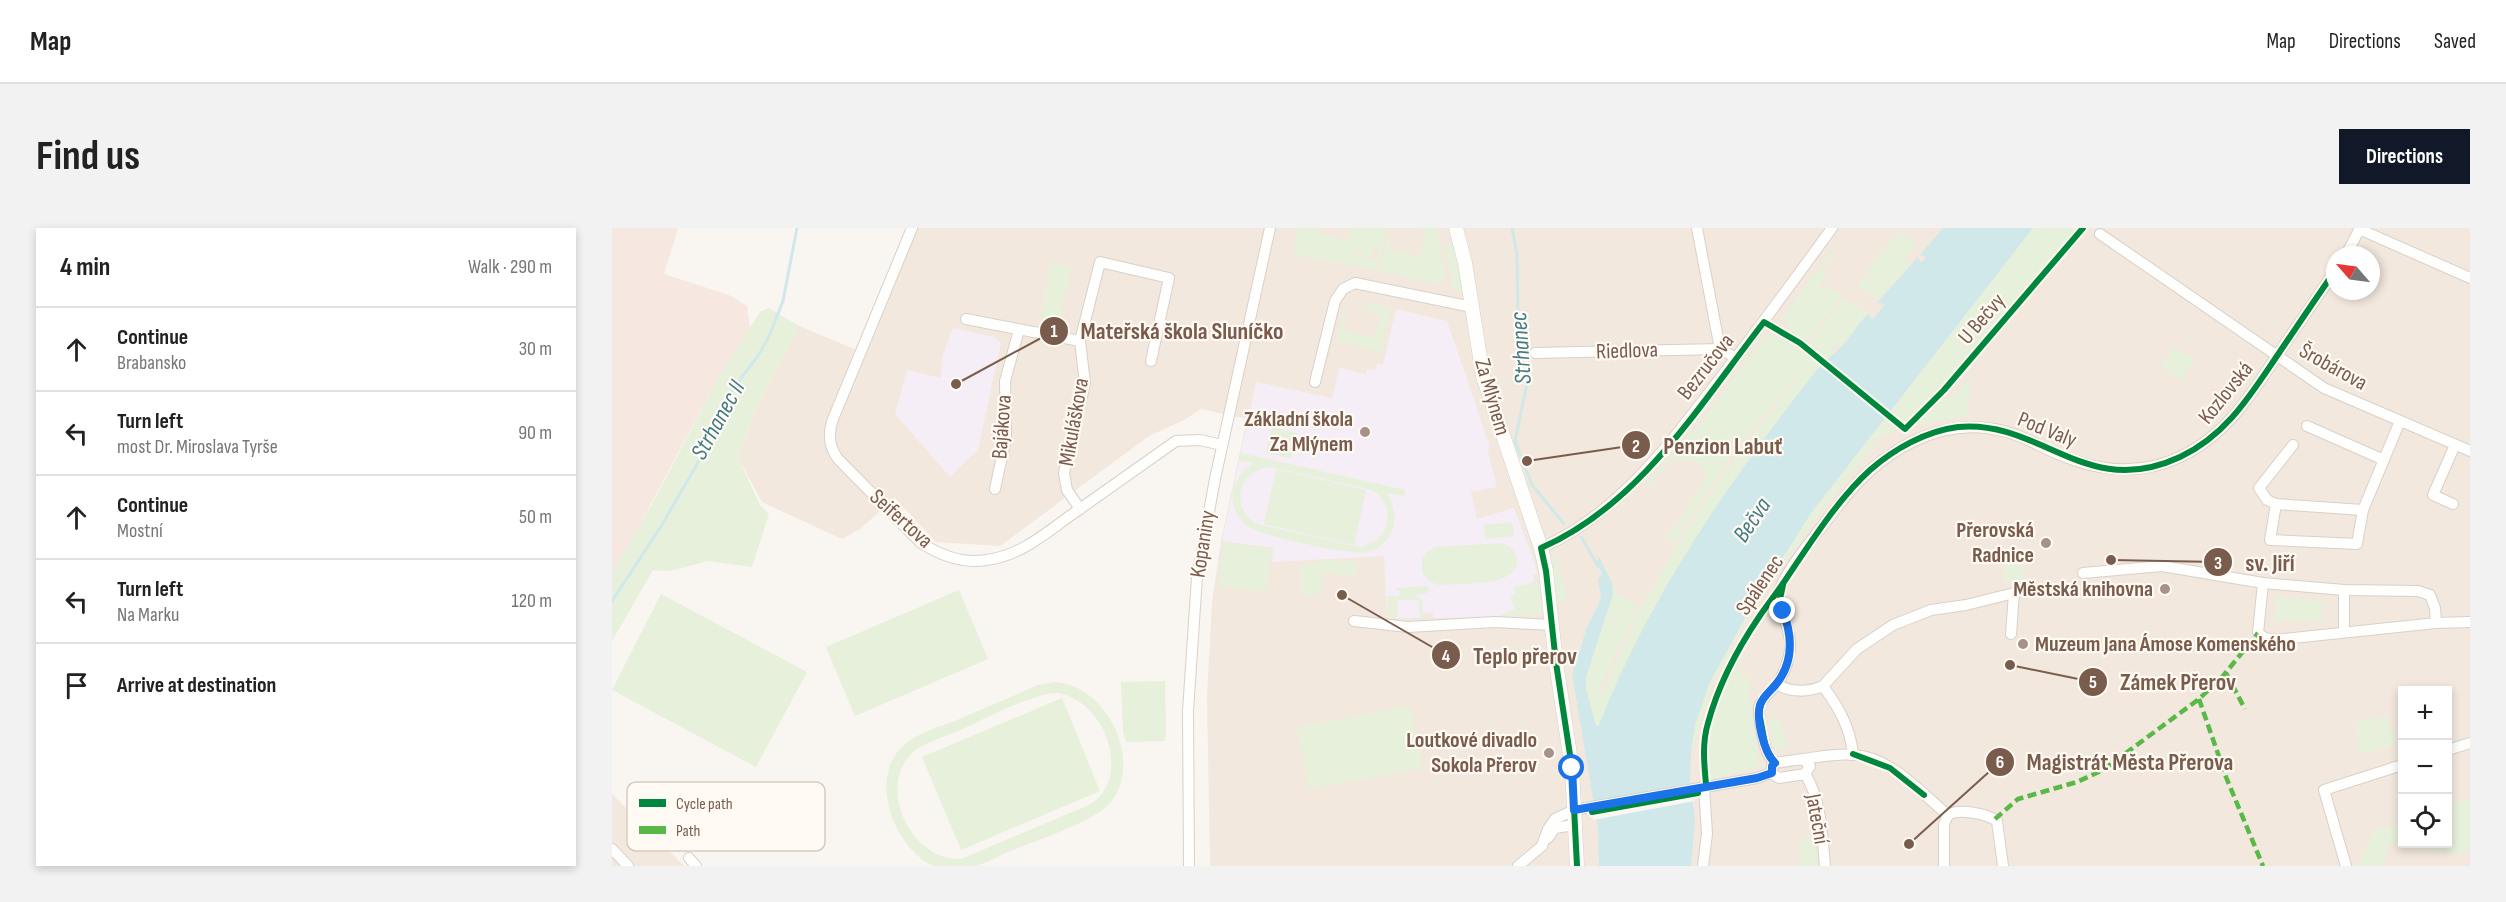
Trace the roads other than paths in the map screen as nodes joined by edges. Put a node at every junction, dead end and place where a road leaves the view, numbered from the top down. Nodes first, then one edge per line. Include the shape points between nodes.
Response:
1 (912, 228) edge
2 (1270, 228) edge
3 (1456, 228) edge
4 (1696, 228) edge
5 (1832, 228) edge
6 (2360, 229) edge
7 (2100, 234) dead end
8 (2351, 246) edge
9 (2470, 278) edge
10 (2326, 284) edge
11 (1472, 307) junction
12 (966, 319) dead end
13 (1019, 330) junction
14 (1080, 341) junction
15 (1720, 349) junction
16 (1534, 353) dead end
17 (2277, 356) junction
18 (1736, 358) junction
19 (1151, 361) dead end
20 (1315, 382) dead end
21 (2400, 421) junction
22 (2307, 426) dead end
23 (1911, 442) joint
24 (1222, 444) junction
25 (2293, 445) dead end
26 (2455, 445) junction
27 (2470, 451) edge
28 (2384, 460) junction
29 (2099, 467) joint
30 (995, 489) dead end
31 (2276, 504) junction
32 (2453, 504) dead end
33 (1080, 509) junction
34 (2363, 510) junction
35 (1541, 548) junction
36 (2083, 573) dead end
37 (2263, 583) junction
38 (2344, 590) junction
39 (1354, 621) dead end
40 (2436, 622) junction
41 (2470, 622) edge
42 (1552, 625) junction
43 (2344, 632) junction
44 (2011, 634) dead end
45 (1777, 684) junction
46 (1823, 686) junction
47 (2470, 743) edge
48 (2452, 749) edge
49 (1854, 754) junction
50 (1803, 759) junction
51 (2398, 767) edge
52 (1773, 768) junction
53 (1805, 774) junction
54 (1704, 787) junction
55 (1574, 810) junction
56 (1948, 815) junction
57 (1575, 825) junction
58 (1546, 840) junction
59 (612, 849) edge
60 (628, 866) edge
61 (1189, 866) edge
62 (1518, 866) edge
63 (1577, 866) edge
64 (1703, 866) edge
65 (1825, 866) edge
66 (1944, 866) edge
67 (2003, 866) edge
68 (2346, 866) edge

1 - 33 street, Seifertova via 833,419 829,436 834,454 913,537 928,548 959,560 983,561 1013,553
2 - 24 street, Kopaniny
3 - 11 street, Za Mlýnem
4 - 15 street
5 - 18 street, Bezručova
6 - 8 street
6 - 9 street
7 - 17 street, Šrobárova
10 - 17 street, Kozlovská
11 - 20 street via 1349,286 1335,301
11 - 35 street, Za Mlýnem via 1483,376
12 - 13 street
13 - 14 street
13 - 30 street, Bajákova via 1005,381 1006,438
14 - 19 street, Mikuláškova via 1100,262 1169,278
14 - 33 street, Mikuláškova via 1085,383 1064,473 1067,490
15 - 16 street, Riedlova
15 - 18 street
17 - 21 street, Šrobárova via 2324,388
17 - 29 street, Kozlovská via 2241,408 2209,441 2152,467
18 - 35 street, Bezručova via 1637,480 1592,518
21 - 26 street, Šrobárova
21 - 28 street
22 - 28 street
23 - 29 street, Pod Valy via 1957,427 1984,428
23 - 45 street, Spálenec via 1860,479 1783,585 1780,604 1791,646
24 - 33 street, Seifertova via 1176,441
24 - 61 street, Kopaniny via 1201,548 1191,632
25 - 31 street via 2259,488 2267,500
26 - 27 street, Šrobárova
26 - 32 street via 2433,495
28 - 34 street
31 - 34 street
31 - 34 street via 2270,540 2357,544
35 - 42 street, Za Mlýnem
36 - 37 street via 2162,566
37 - 38 street
37 - 43 street via 2258,633 2265,638
38 - 40 street via 2418,591 2430,595
38 - 43 street
39 - 42 street via 1408,627 1495,622
40 - 41 street
40 - 43 street
42 - 55 street, Za Mlýnem
44 - 46 street via 2014,593 1931,610 1893,625 1857,649
45 - 46 street via 1799,690
45 - 52 street via 1763,698 1759,712
46 - 49 street via 1841,712
47 - 48 street
49 - 50 street
49 - 56 street via 1890,768
50 - 52 street
50 - 53 street, Jateční via 1810,766
51 - 68 street via 2324,790
52 - 53 street via 1779,778
52 - 54 street
53 - 65 street, Jateční via 1821,824
54 - 55 street
54 - 64 street via 1707,834
55 - 57 street, Za Mlýnem
55 - 58 street via 1552,822
56 - 66 street via 1944,824
56 - 67 street via 1956,812 1995,819
57 - 58 street via 1555,828
57 - 63 street, Za Mlýnem
58 - 62 street
59 - 60 street

